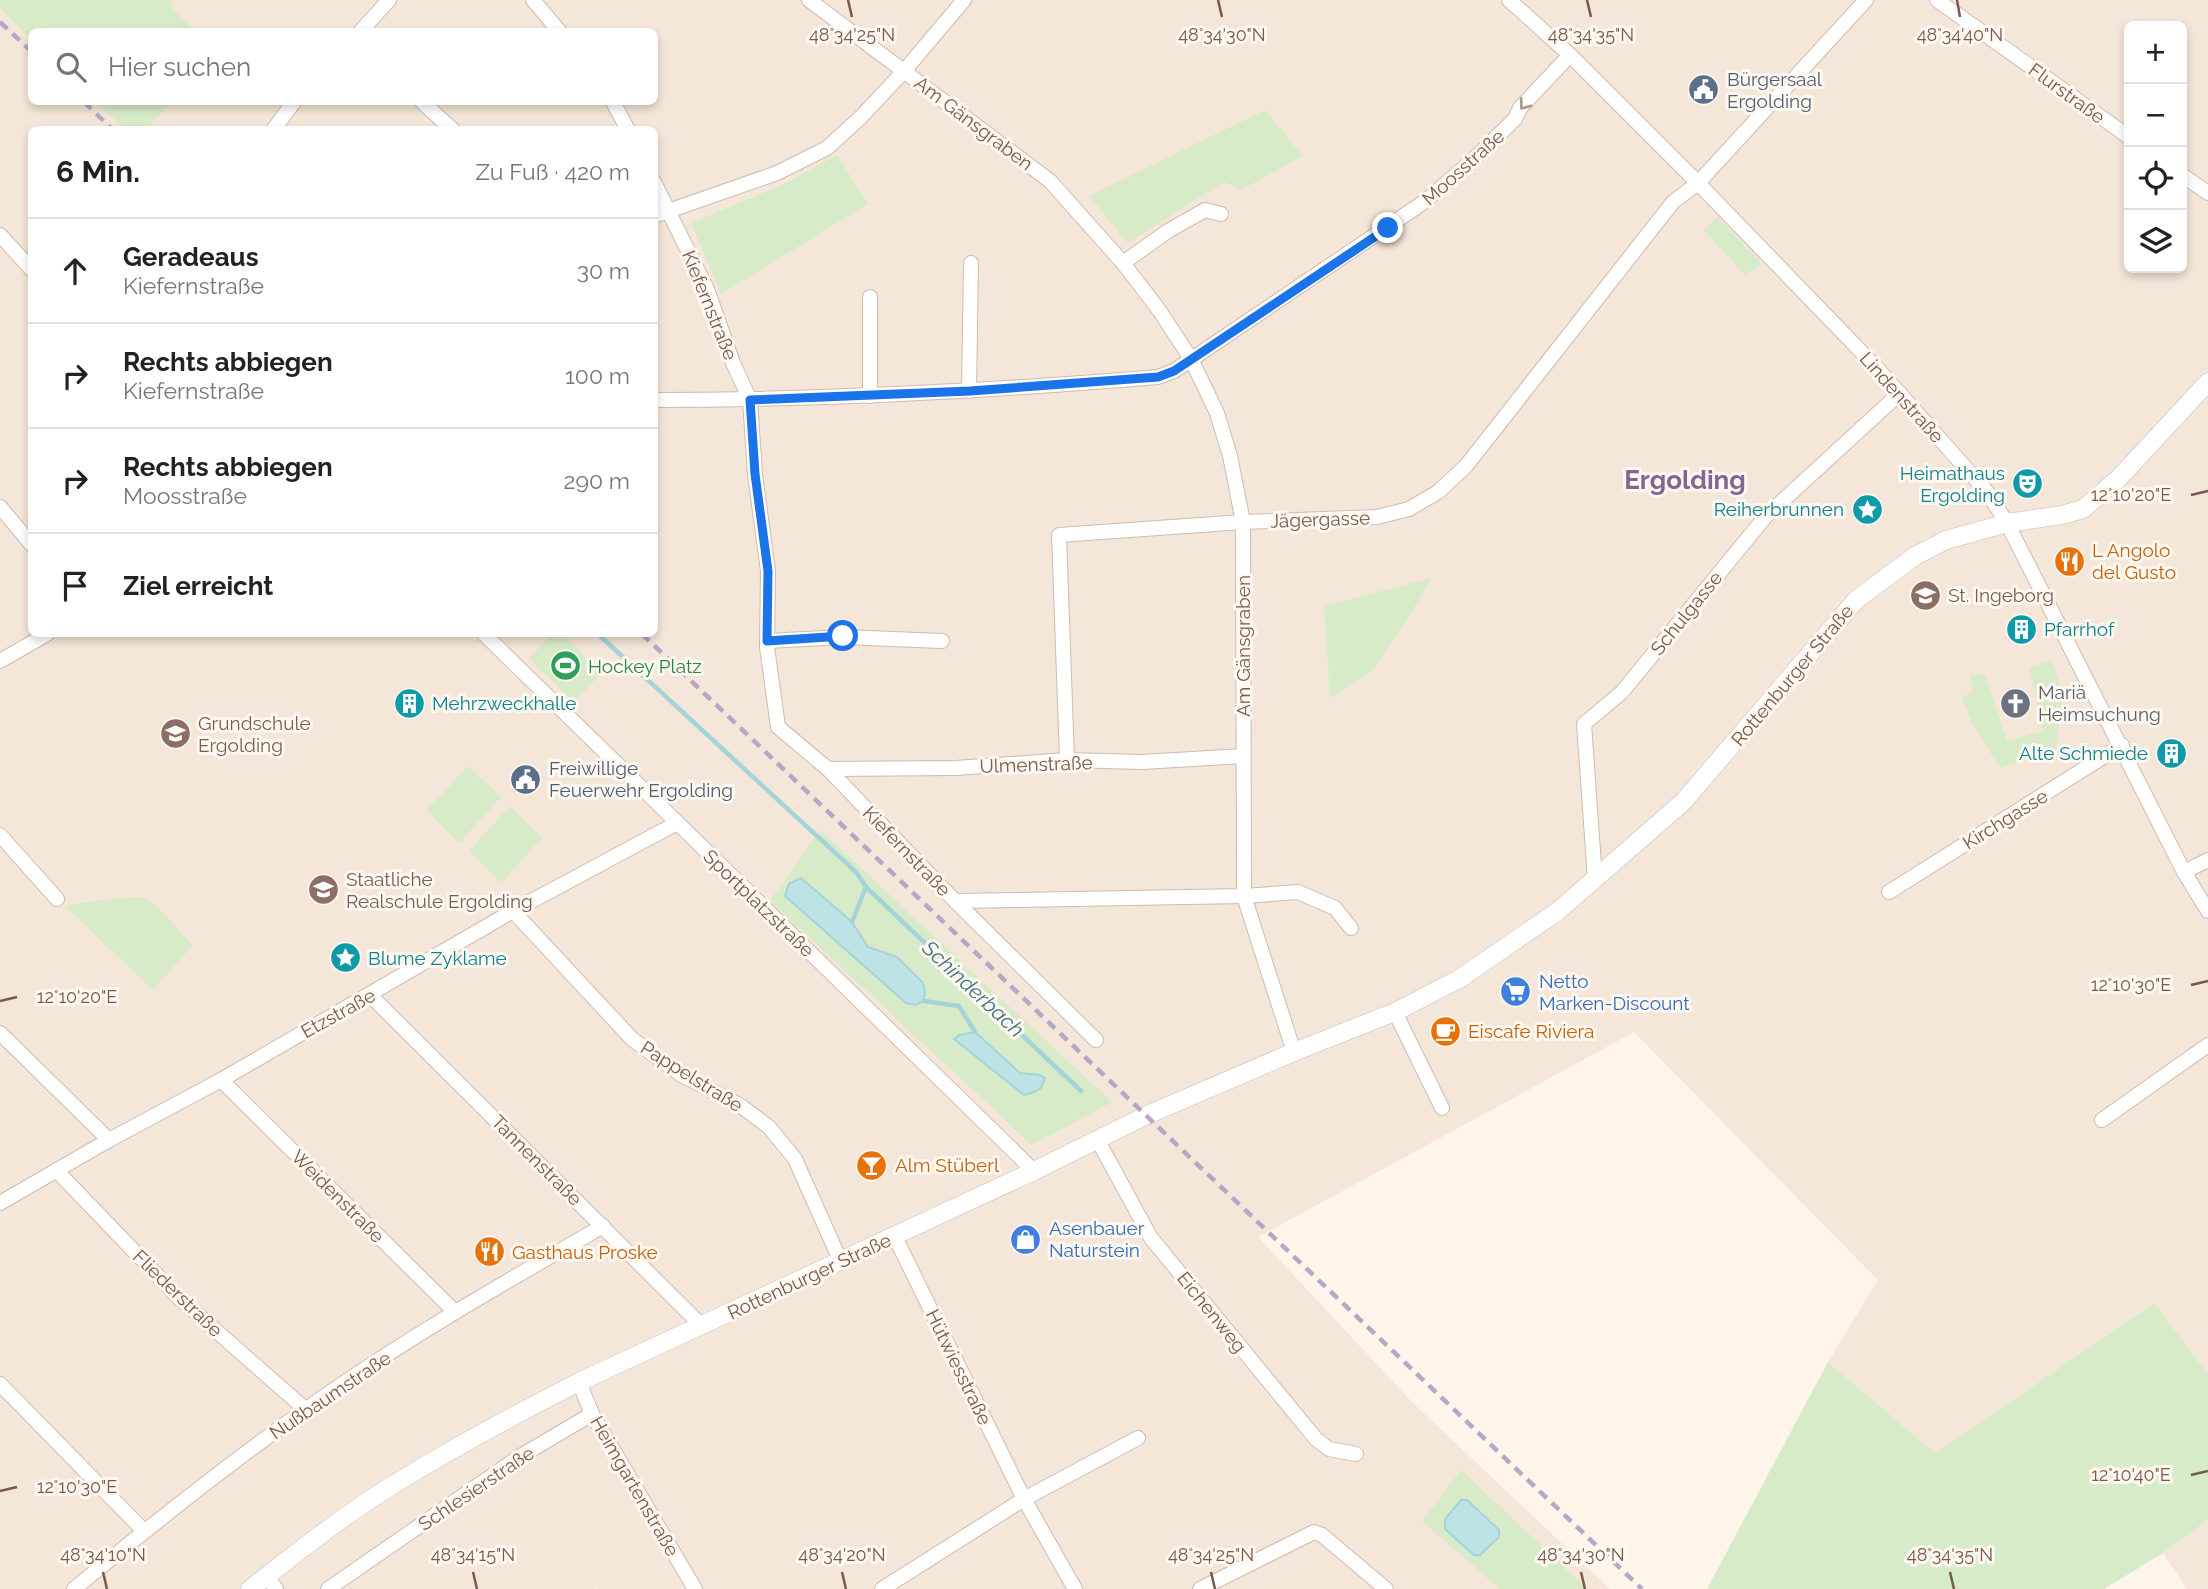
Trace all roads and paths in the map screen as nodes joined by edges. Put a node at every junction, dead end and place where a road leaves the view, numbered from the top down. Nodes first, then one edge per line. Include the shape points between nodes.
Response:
1 (389, 0) edge
2 (533, 0) edge
3 (809, 0) edge
4 (964, 0) edge
5 (1509, 0) edge
6 (1866, 0) edge
7 (1937, 0) edge
8 (364, 28) edge
9 (557, 28) edge
10 (1570, 55) junction
11 (905, 71) junction
12 (292, 105) edge
13 (425, 105) edge
14 (615, 105) edge
15 (276, 126) edge
16 (449, 126) edge
17 (626, 126) edge
18 (2124, 133) edge
19 (2187, 178) edge
20 (1698, 183) junction
21 (2208, 193) edge
22 (662, 214) edge
23 (1221, 215) dead end
24 (0, 235) edge
25 (971, 263) dead end
26 (1123, 263) junction
27 (28, 266) edge
28 (870, 297) dead end
29 (1191, 359) junction
30 (2208, 382) edge
31 (970, 391) junction
32 (1900, 393) junction
33 (870, 396) junction
34 (658, 400) edge
35 (750, 400) junction
36 (0, 507) edge
37 (1243, 522) junction
38 (2007, 523) junction
39 (28, 540) edge
40 (42, 637) edge
41 (487, 637) edge
42 (767, 641) junction
43 (942, 641) dead end
44 (0, 661) edge
45 (2122, 746) junction
46 (1243, 756) junction
47 (1067, 761) junction
48 (828, 769) junction
49 (677, 823) junction
50 (0, 835) edge
51 (2208, 860) edge
52 (2185, 872) junction
53 (1595, 880) junction
54 (1889, 892) dead end
55 (1244, 896) junction
56 (57, 899) dead end
57 (955, 901) junction
58 (513, 911) junction
59 (2208, 911) edge
60 (1351, 929) dead end
61 (370, 995) junction
62 (1395, 1012) junction
63 (0, 1033) edge
64 (1096, 1040) dead end
65 (2208, 1045) edge
66 (1294, 1052) junction
67 (221, 1080) junction
68 (1443, 1108) dead end
69 (2102, 1120) dead end
70 (1097, 1139) junction
71 (109, 1140) junction
72 (56, 1170) junction
73 (1034, 1171) junction
74 (0, 1203) edge
75 (603, 1226) junction
76 (894, 1235) junction
77 (840, 1260) junction
78 (454, 1312) junction
79 (702, 1326) junction
80 (579, 1382) junction
81 (0, 1384) edge
82 (305, 1409) junction
83 (592, 1414) junction
84 (1138, 1438) dead end
85 (1356, 1454) dead end
86 (1024, 1499) junction
87 (144, 1531) junction
88 (272, 1582) edge
89 (74, 1589) edge
90 (250, 1589) edge
91 (328, 1589) edge
92 (695, 1589) edge
93 (882, 1589) edge
94 (1075, 1589) edge
95 (1200, 1589) edge
96 (1386, 1589) edge

1 - 8 street
2 - 9 street
3 - 11 street, Am Gänsgraben
4 - 11 street
5 - 10 street, Lindenstraße
6 - 20 street, Jägergasse
7 - 18 street, Flurstraße
10 - 20 street, Lindenstraße
10 -> 29 street, Moosstraße via 1515,119 1424,202
11 - 22 street via 827,148 777,173
11 - 26 street, Am Gänsgraben via 1050,181
12 - 15 street
13 - 16 street
14 - 17 street
19 - 21 street
20 - 32 street, Lindenstraße
20 - 37 street, Jägergasse via 1673,202 1466,466 1438,492 1409,509 1377,517
22 - 35 street, Kiefernstraße via 707,289
23 - 26 street via 1205,211
24 - 27 street
25 - 31 street
26 - 29 street, Am Gänsgraben
28 - 33 street
29 - 31 street, Moosstraße via 1158,377
29 - 37 street, Am Gänsgraben via 1217,413
30 - 38 street, Rottenburger Straße via 2119,478 2083,509
31 - 33 street, Moosstraße
32 - 38 street, Lindenstraße via 1987,492
32 - 53 street, Schulgasse via 1766,516 1622,692 1584,724
33 - 35 street, Moosstraße
34 - 35 street, Moosstraße
35 - 42 street, Kiefernstraße via 768,571
36 - 39 street
37 - 46 street, Am Gänsgraben
37 - 47 street, Jägergasse via 1059,535
38 - 45 street, Lindenstraße
38 - 53 street, Rottenburger Straße via 1946,540 1915,556 1856,600 1683,802
40 - 44 street
41 - 49 street, Sportplatzstraße
42 - 43 street via 843,636
42 - 48 street, Kiefernstraße via 778,727
45 - 52 street, Lindenstraße
45 - 54 street, Kirchgasse
46 - 47 street, Ulmenstraße
46 - 55 street, Am Gänsgraben
47 - 48 street, Ulmenstraße
48 - 57 street, Kiefernstraße
49 - 58 street, Etzstraße
49 - 73 street, Sportplatzstraße
50 - 56 street
51 - 52 street
52 - 59 street, Lindenstraße
53 - 62 street, Rottenburger Straße via 1513,944
55 - 57 street
55 - 60 street via 1298,892 1335,908
55 - 66 street, Am Gänsgraben
57 - 64 street, Kiefernstraße
58 - 61 street, Etzstraße
58 - 77 street, Pappelstraße via 632,1039 680,1074 741,1106 769,1127 795,1159
61 - 67 street, Etzstraße
61 - 75 street, Tannenstraße
62 - 66 street, Rottenburger Straße
62 - 68 street
63 - 71 street
65 - 69 street
66 - 70 street, Rottenburger Straße
67 - 71 street, Etzstraße
67 - 78 street, Weidenstraße
70 - 73 street, Rottenburger Straße
70 - 85 street, Eichenweg via 1151,1238 1307,1429 1329,1449
71 - 72 street, Etzstraße
72 - 74 street, Etzstraße
72 - 82 street, Fliederstraße via 179,1298
73 - 76 street, Rottenburger Straße
75 - 78 street, Nußbaumstraße
75 - 79 street, Tannenstraße
76 - 77 street, Rottenburger Straße
76 - 86 street, Hütwiesstraße
77 - 79 street, Rottenburger Straße
78 - 82 street, Nußbaumstraße
79 - 80 street, Rottenburger Straße
80 - 83 street, Heimgartenstraße
80 - 88 street, Rottenburger Straße via 385,1489
81 - 87 street
82 - 87 street, Nußbaumstraße
83 - 91 street, Schlesierstraße via 519,1457
83 - 92 street, Heimgartenstraße
84 - 86 street
86 - 93 street
86 - 94 street, Hütwiesstraße
87 - 89 street, Nußbaumstraße
88 - 90 street, Rottenburger Straße
95 - 96 street via 1314,1532

